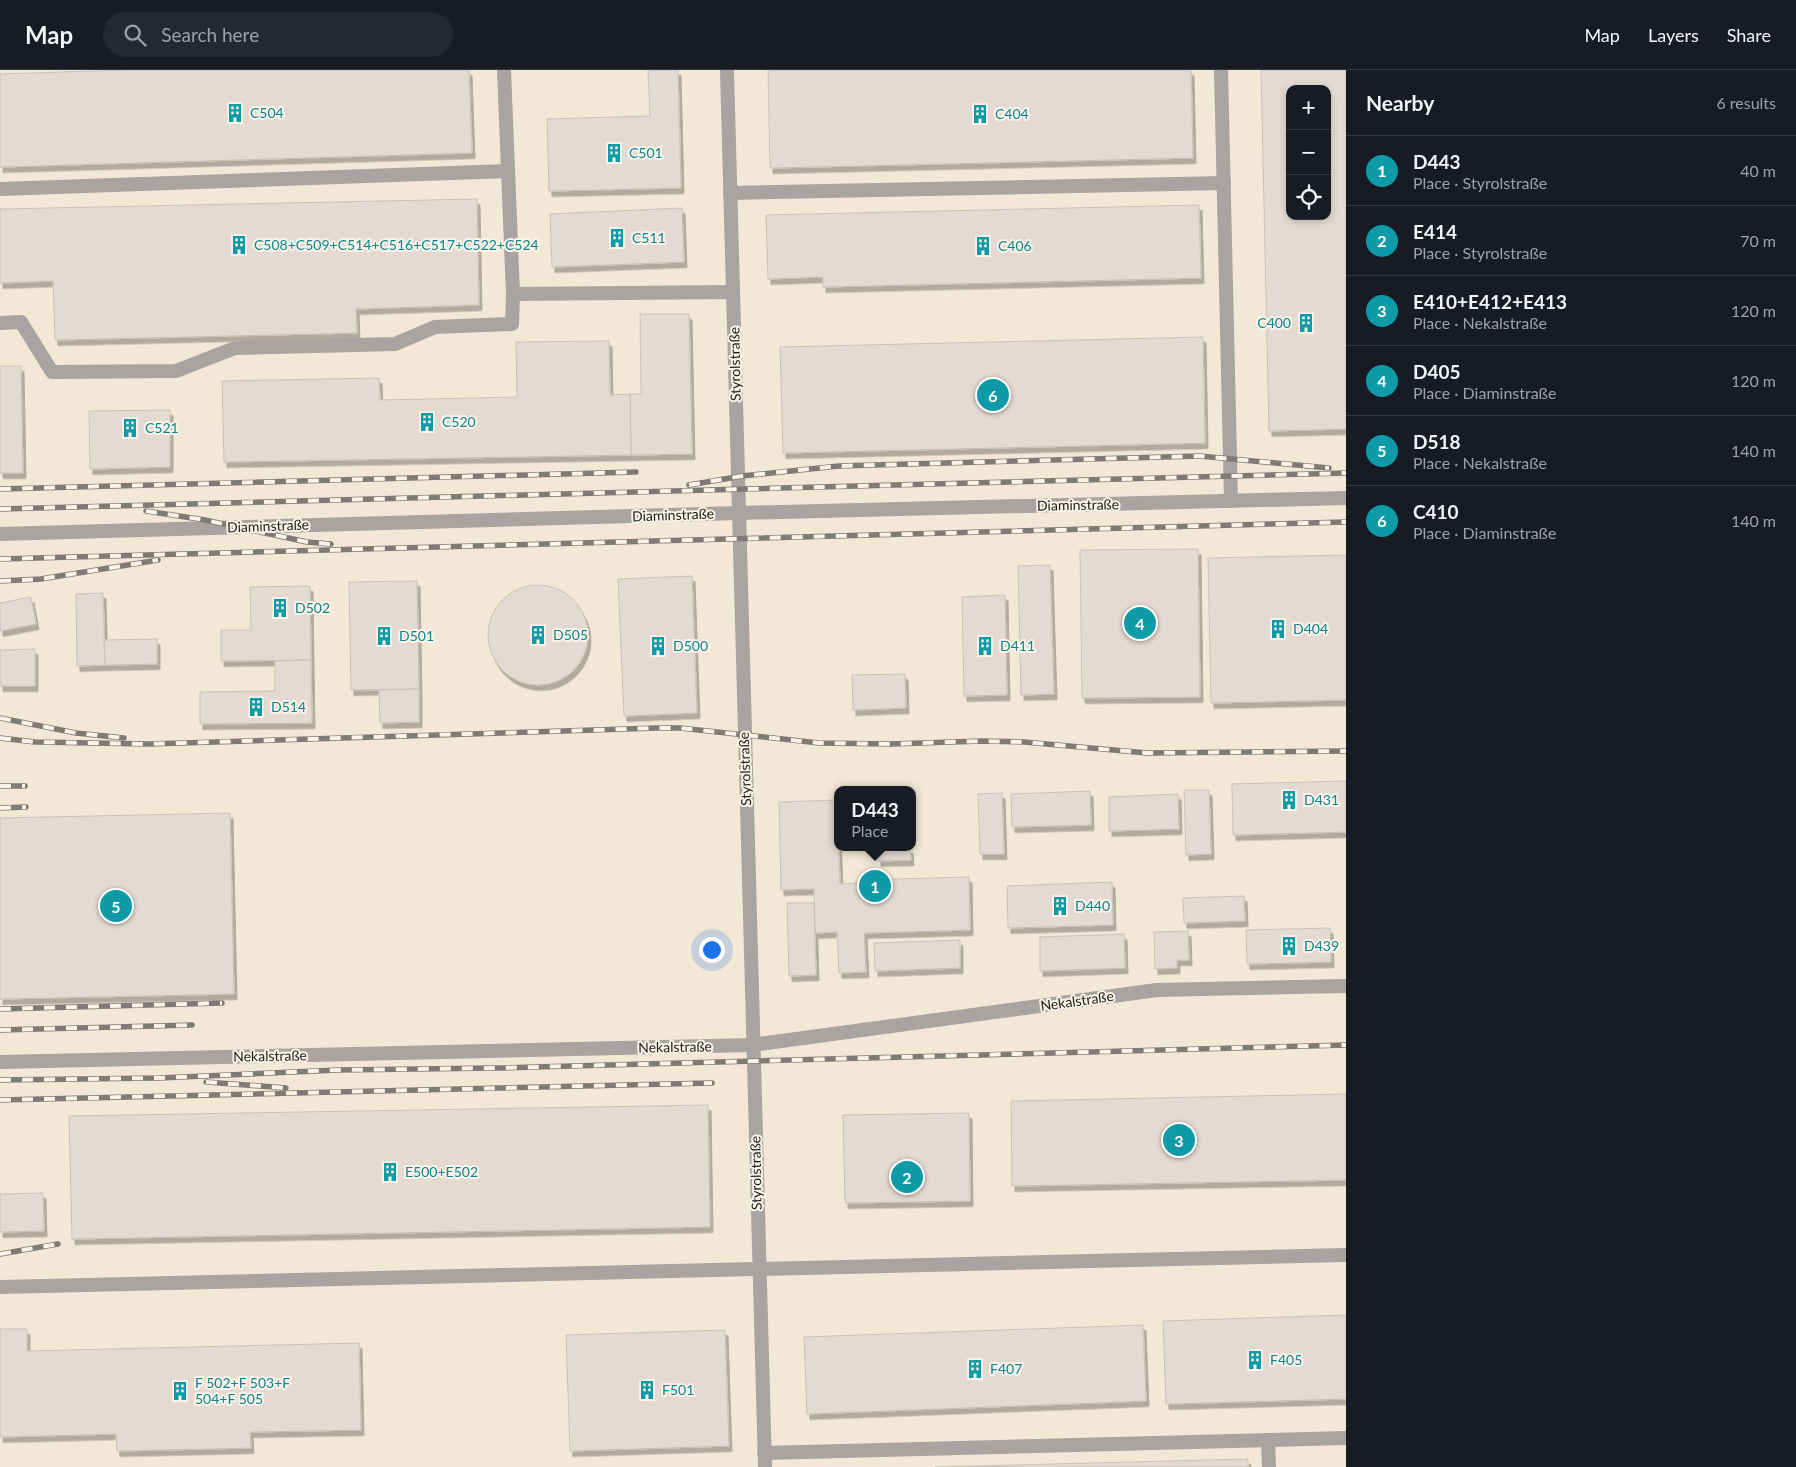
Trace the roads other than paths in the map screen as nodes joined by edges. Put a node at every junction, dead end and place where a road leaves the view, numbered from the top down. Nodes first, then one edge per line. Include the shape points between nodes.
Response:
1 (504, 70) edge
2 (727, 70) edge
3 (1221, 70) edge
4 (508, 172) junction
5 (1224, 183) junction
6 (0, 189) edge
7 (730, 193) junction
8 (733, 292) junction
9 (513, 294) junction
10 (0, 323) edge
11 (1346, 498) edge
12 (1231, 501) junction
13 (738, 513) junction
14 (0, 534) edge
15 (1346, 986) edge
16 (752, 1045) junction
17 (0, 1062) edge
18 (1346, 1255) edge
19 (758, 1269) junction
20 (0, 1287) edge
21 (1346, 1438) edge
22 (1268, 1440) junction
23 (765, 1460) edge
24 (1269, 1467) edge

1 - 4 street
2 - 7 street, Styrolstraße
3 - 5 street
4 - 6 street
4 - 9 street
5 - 7 street
5 - 12 street
7 - 8 street, Styrolstraße
8 - 9 street
8 - 13 street, Styrolstraße
9 - 10 street via 512,324 435,327 395,344 235,348 176,371 52,372 21,322
11 - 12 street, Diaminstraße
12 - 13 street, Diaminstraße
13 - 14 street, Diaminstraße
13 - 16 street, Styrolstraße
15 - 16 street, Nekalstraße via 1157,990
16 - 17 street, Nekalstraße
16 - 19 street, Styrolstraße
18 - 19 street
19 - 20 street
19 - 23 street, Styrolstraße
21 - 22 street
22 - 23 street
22 - 24 street

